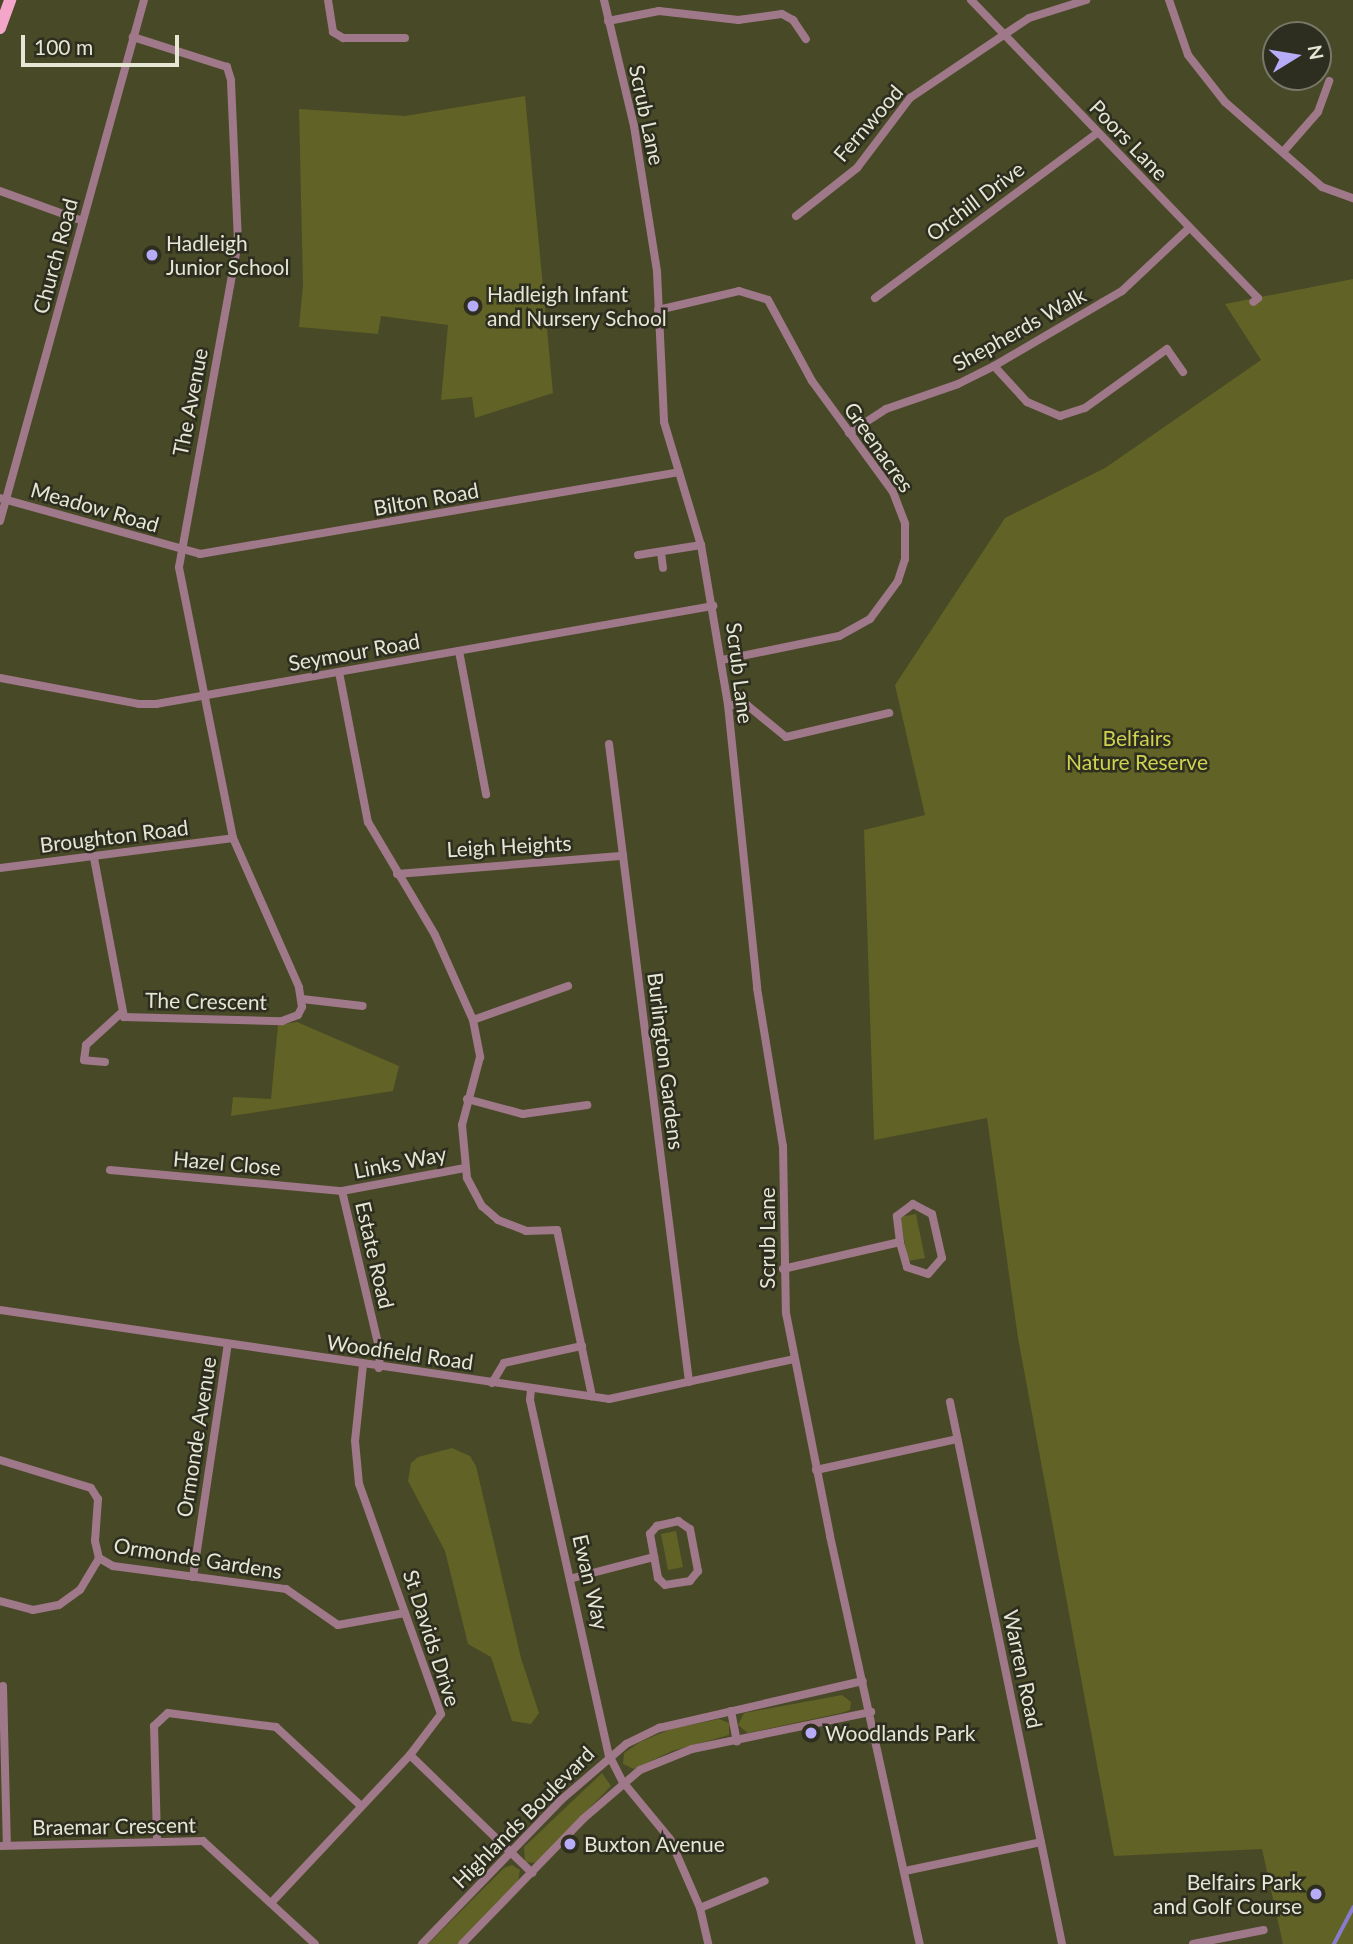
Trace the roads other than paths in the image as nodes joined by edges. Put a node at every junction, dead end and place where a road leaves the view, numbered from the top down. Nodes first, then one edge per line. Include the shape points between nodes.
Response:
1 (10, 0) edge
2 (144, 0) edge
3 (328, 0) edge
4 (604, 0) edge
5 (971, 0) edge
6 (1086, 0) edge
7 (1170, 0) edge
8 (608, 22) junction
9 (0, 28) edge
10 (1005, 33) junction
11 (133, 37) junction
12 (405, 38) dead end
13 (806, 39) dead end
14 (1325, 91) edge
15 (1097, 133) junction
16 (1283, 152) junction
17 (0, 191) edge
18 (1353, 198) edge
19 (796, 216) dead end
20 (83, 221) junction
21 (1189, 228) junction
22 (875, 298) dead end
23 (1253, 302) dead end
24 (659, 310) junction
25 (994, 366) junction
26 (1183, 372) dead end
27 (849, 433) junction
28 (679, 472) junction
29 (2, 498) edge
30 (0, 521) edge
31 (701, 545) junction
32 (180, 550) junction
33 (661, 552) junction
34 (638, 555) dead end
35 (663, 568) dead end
36 (713, 606) junction
37 (459, 651) junction
38 (722, 660) junction
39 (339, 672) junction
40 (0, 678) edge
41 (205, 696) junction
42 (728, 705) junction
43 (889, 713) dead end
44 (609, 744) dead end
45 (486, 794) dead end
46 (233, 838) junction
47 (623, 856) junction
48 (94, 858) junction
49 (0, 868) edge
50 (397, 874) junction
51 (568, 986) dead end
52 (302, 999) junction
53 (363, 1006) dead end
54 (120, 1014) junction
55 (473, 1020) junction
56 (105, 1062) dead end
57 (467, 1099) junction
58 (587, 1105) dead end
59 (465, 1168) junction
60 (110, 1170) dead end
61 (342, 1191) junction
62 (900, 1242) junction
63 (783, 1269) junction
64 (0, 1310) edge
65 (228, 1344) junction
66 (582, 1346) junction
67 (794, 1359) junction
68 (363, 1365) junction
69 (379, 1368) junction
70 (689, 1382) junction
71 (492, 1383) junction
72 (531, 1389) junction
73 (592, 1396) junction
74 (950, 1402) dead end
75 (957, 1439) junction
76 (0, 1460) edge
77 (816, 1470) junction
78 (654, 1557) junction
79 (99, 1558) junction
80 (193, 1577) junction
81 (573, 1578) junction
82 (0, 1601) edge
83 (405, 1613) junction
84 (863, 1681) junction
85 (3, 1686) dead end
86 (731, 1712) junction
87 (871, 1712) junction
88 (737, 1741) junction
89 (410, 1755) junction
90 (609, 1755) junction
91 (623, 1782) junction
92 (360, 1805) junction
93 (157, 1839) junction
94 (1041, 1842) junction
95 (4, 1846) edge
96 (511, 1854) junction
97 (905, 1871) junction
98 (531, 1873) junction
99 (765, 1881) dead end
100 (271, 1903) junction
101 (700, 1908) junction
102 (1264, 1930) dead end
103 (315, 1944) edge
104 (422, 1944) edge
105 (462, 1944) edge
106 (708, 1944) edge
107 (920, 1944) edge
108 (1062, 1944) edge
109 (1193, 1944) edge

1 - 9 main road
2 - 11 street, Church Road
3 - 12 street via 333,32 343,38
4 - 8 street, Scrub Lane
5 - 10 street, Poors Lane
6 - 10 street, Fernwood via 1045,12
7 - 16 street via 1188,55 1225,102
8 - 13 street via 659,11 738,20 782,14 793,20
8 - 24 street, Scrub Lane via 634,126
10 - 15 street, Poors Lane
10 - 19 street, Fernwood via 910,98 858,168
11 - 20 street, Church Road
11 - 32 street, The Avenue via 227,67 231,80 238,242
14 - 16 street via 1318,111
15 - 21 street, Poors Lane
15 - 22 street, Orchill Drive
16 - 18 street via 1322,187
17 - 20 street
20 - 29 street, Church Road
21 - 23 street, Poors Lane via 1258,298
21 - 25 street, Shepherds Walk via 1122,291
24 - 27 street, Greenacres via 739,291 763,297
24 - 28 street, Scrub Lane via 664,422
25 - 26 street via 1027,402 1060,416 1085,408 1167,349
25 - 27 street, Shepherds Walk via 886,409
27 - 38 street, Greenacres via 902,513 906,548 898,581 878,611 850,631
28 - 31 street, Scrub Lane
28 - 32 street, Bilton Road via 218,553
29 - 30 street, Church Road
29 - 32 street, Meadow Road
31 - 33 street
31 - 36 street, Scrub Lane
32 - 41 street, The Avenue
33 - 34 street
33 - 35 street
36 - 37 street, Seymour Road
36 - 38 street, Scrub Lane
37 - 39 street, Seymour Road
37 - 45 street
38 - 42 street, Scrub Lane
39 - 41 street, Seymour Road
39 - 50 street via 368,822
40 - 41 street, Seymour Road via 139,704
41 - 46 street, The Avenue
42 - 43 street via 747,705 786,737
42 - 63 street, Scrub Lane via 757,988 783,1146 787,1208
44 - 47 street, Burlington Gardens
46 - 48 street, Broughton Road
46 - 52 street, The Crescent
47 - 50 street, Leigh Heights
47 - 70 street, Burlington Gardens
48 - 49 street, Broughton Road
48 - 54 street, The Crescent
50 - 55 street via 435,935
51 - 55 street
52 - 53 street
52 - 54 street, The Crescent via 298,1015 282,1021
54 - 56 street via 86,1045 84,1060
55 - 57 street via 480,1057
57 - 58 street via 523,1114
57 - 59 street via 461,1137
59 - 61 street, Links Way
59 - 66 street via 476,1197 498,1220 526,1231 557,1230
60 - 61 street, Hazel Close
61 - 69 street, Estate Road via 380,1352
62 - 62 street via 896,1221 900,1211 913,1203 926,1207 932,1214 942,1258 928,1274 914,1272 907,1267
62 - 63 street
63 - 67 street, Scrub Lane
64 - 65 street, Woodfield Road
65 - 68 street, Woodfield Road
65 - 80 street, Ormonde Avenue
66 - 71 street via 504,1363
66 - 73 street
67 - 70 street, Woodfield Road
67 - 77 street
68 - 69 street, Woodfield Road
68 - 83 street, St Davids Drive via 355,1466
69 - 71 street, Woodfield Road
70 - 73 street, Woodfield Road via 609,1399
71 - 72 street, Woodfield Road
72 - 73 street, Woodfield Road
72 - 81 street, Ewan Way
74 - 75 street, Warren Road
75 - 77 street
75 - 94 street, Warren Road
76 - 79 street via 91,1488 98,1499 95,1541
77 - 84 street
78 - 78 street via 653,1529 682,1521 690,1529 697,1574 690,1581 665,1585 658,1578
78 - 81 street
79 - 80 street, Ormonde Gardens via 108,1565
79 - 82 street via 80,1590 60,1605 33,1610
80 - 83 street, Ormonde Gardens via 286,1589 338,1625
81 - 90 street, Ewan Way
83 - 89 street, St Davids Drive via 441,1708 440,1720
84 - 86 street, Highlands Boulevard
84 - 87 street
85 - 95 street
86 - 88 street
86 - 90 street, Highlands Boulevard via 659,1728
87 - 88 street
87 - 97 street
88 - 91 street via 674,1754
89 - 92 street, St Davids Drive
89 - 96 street
90 - 91 street, Ewan Way
90 - 96 street, Highlands Boulevard
91 - 98 street
91 - 101 street via 663,1827
92 - 93 street via 276,1727 168,1713 154,1726
92 - 100 street, St Davids Drive
93 - 95 street, Braemar Crescent
93 - 100 street, Braemar Crescent via 194,1839 211,1845
94 - 97 street
94 - 108 street, Warren Road
96 - 98 street
96 - 104 street, Highlands Boulevard
97 - 107 street
98 - 105 street
99 - 101 street
100 - 103 street, Braemar Crescent
101 - 106 street
102 - 109 street

